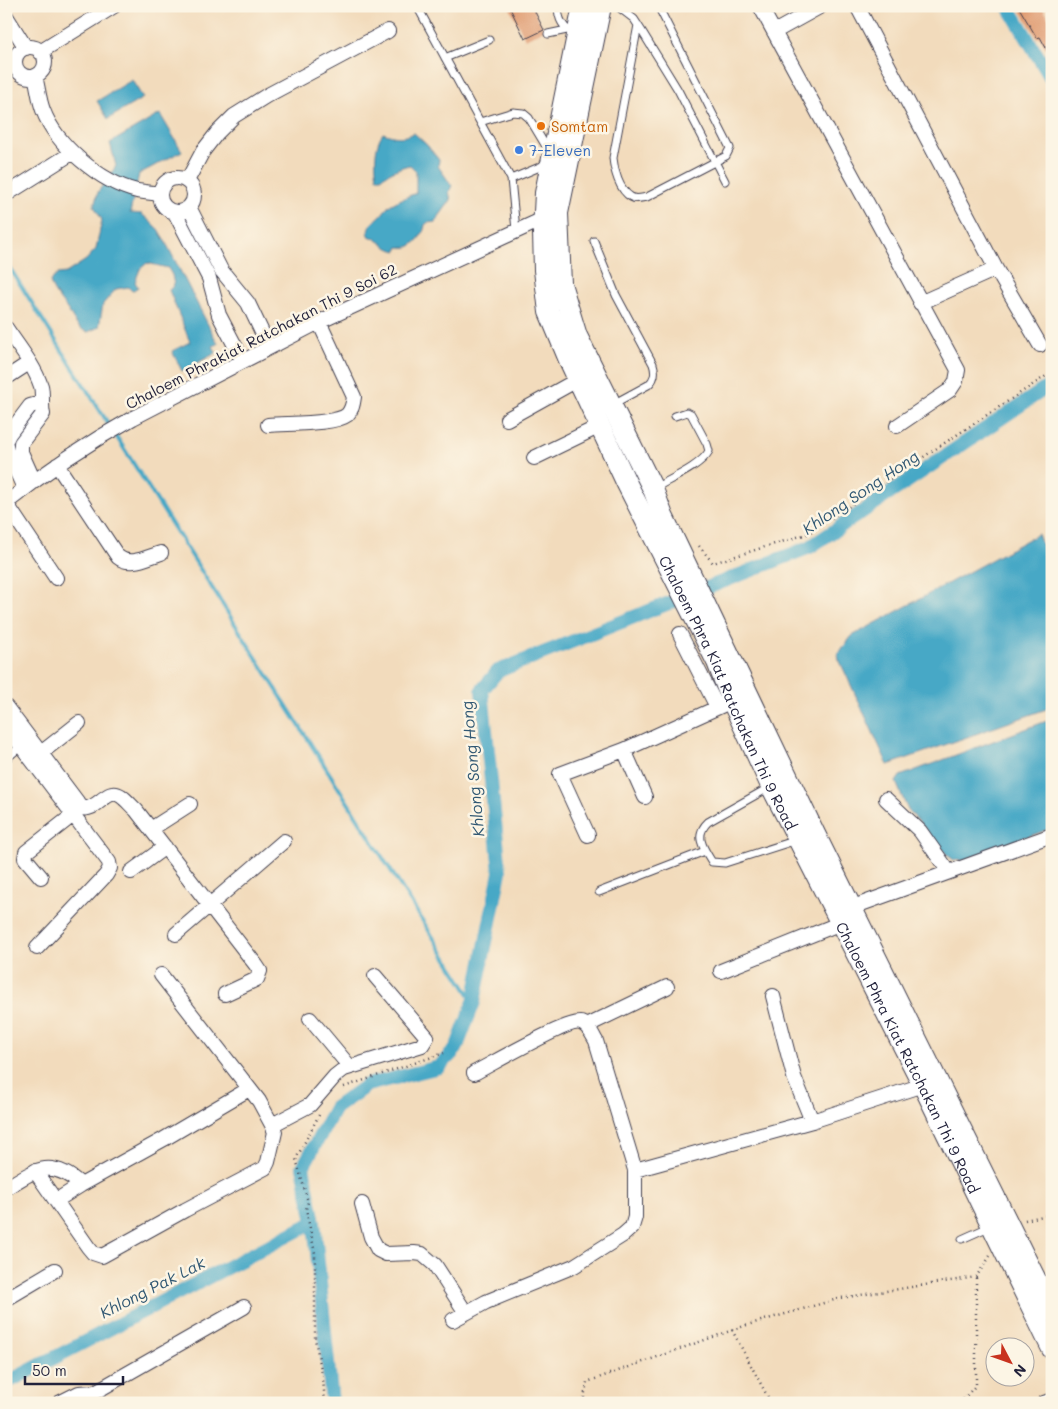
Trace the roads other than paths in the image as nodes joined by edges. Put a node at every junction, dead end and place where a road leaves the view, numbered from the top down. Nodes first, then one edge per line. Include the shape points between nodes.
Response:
1 (114, 6) edge
2 (417, 6) edge
3 (558, 6) edge
4 (583, 6) edge
5 (601, 6) edge
6 (617, 6) edge
7 (658, 6) edge
8 (760, 6) edge
9 (821, 6) edge
10 (857, 6) edge
11 (6, 16) edge
12 (638, 25) junction
13 (388, 31) dead end
14 (774, 32) junction
15 (571, 33) junction
16 (548, 34) dead end
17 (489, 40) dead end
18 (26, 48) junction
19 (40, 52) junction
20 (445, 58) junction
21 (12, 74) edge
22 (35, 76) junction
23 (480, 122) junction
24 (72, 152) junction
25 (715, 161) junction
26 (512, 179) junction
27 (725, 180) dead end
28 (187, 181) junction
29 (10, 192) dead end
30 (160, 194) junction
31 (189, 208) junction
32 (175, 213) junction
33 (550, 216) junction
34 (516, 230) junction
35 (594, 242) dead end
36 (996, 269) junction
37 (215, 274) junction
38 (920, 303) junction
39 (319, 322) junction
40 (6, 328) edge
41 (1040, 345) dead end
42 (268, 347) junction
43 (243, 360) junction
44 (29, 363) junction
45 (6, 378) edge
46 (579, 379) junction
47 (41, 403) junction
48 (610, 406) junction
49 (675, 416) dead end
50 (507, 419) dead end
51 (268, 425) dead end
52 (600, 426) junction
53 (897, 426) dead end
54 (6, 440) edge
55 (6, 446) edge
56 (534, 458) dead end
57 (57, 465) junction
58 (29, 484) junction
59 (653, 489) junction
60 (6, 503) edge
61 (656, 520) junction
62 (161, 553) dead end
63 (56, 578) dead end
64 (680, 634) dead end
65 (724, 659) junction
66 (724, 704) junction
67 (6, 707) edge
68 (79, 723) dead end
69 (6, 726) edge
70 (21, 746) junction
71 (624, 750) junction
72 (41, 753) junction
73 (6, 758) edge
74 (780, 782) junction
75 (645, 797) dead end
76 (886, 799) dead end
77 (190, 804) dead end
78 (73, 815) junction
79 (151, 829) junction
80 (588, 835) dead end
81 (1052, 835) edge
82 (807, 837) junction
83 (284, 841) dead end
84 (165, 846) junction
85 (705, 851) junction
86 (131, 872) dead end
87 (949, 872) junction
88 (41, 878) dead end
89 (599, 892) dead end
90 (210, 906) junction
91 (847, 915) junction
92 (176, 934) dead end
93 (37, 948) dead end
94 (721, 971) dead end
95 (161, 975) dead end
96 (375, 976) dead end
97 (666, 987) dead end
98 (225, 994) dead end
99 (773, 996) dead end
100 (310, 1019) dead end
101 (580, 1024) junction
102 (350, 1067) junction
103 (474, 1073) dead end
104 (923, 1085) junction
105 (249, 1089) junction
106 (812, 1121) junction
107 (272, 1125) junction
108 (35, 1170) junction
109 (635, 1170) junction
110 (81, 1185) junction
111 (6, 1188) edge
112 (56, 1200) junction
113 (362, 1204) dead end
114 (1000, 1230) junction
115 (962, 1239) dead end
116 (55, 1270) dead end
117 (6, 1299) edge
118 (244, 1307) dead end
119 (1052, 1312) edge
120 (466, 1313) junction
121 (453, 1320) dead end
122 (1052, 1349) edge
123 (82, 1400) edge
124 (1052, 1400) edge
125 (59, 1403) edge
126 (1044, 1403) edge

1 - 19 street
2 - 20 lane
3 - 15 lane via 558,15
4 - 15 main road, Chaloem Phra Kiat Ratchakan Thi 9 Road
5 - 33 main road, Chaloem Phra Kiat Ratchakan Thi 9 Road
6 - 12 lane
7 - 25 lane via 730,148 726,156
8 - 14 street
9 - 14 street
10 - 36 street
11 - 18 street
12 - 25 lane via 678,90
12 - 25 lane via 613,158 614,169 622,185 630,197 647,197
13 - 28 street via 234,116 217,133
14 - 38 street
15 - 16 lane
15 - 33 main road, Chaloem Phra Kiat Ratchakan Thi 9 Road via 545,193
17 - 20 lane
18 - 19 street
18 - 21 street via 19,52
19 - 22 street via 44,67
20 - 23 lane
21 - 22 street
22 - 24 street via 42,110
23 - 26 lane
23 - 26 lane via 513,112 523,113 547,148 547,160 542,166
24 - 29 street
24 - 30 street via 107,179 136,190
25 - 27 lane
26 - 34 lane
28 - 30 street via 170,180
28 - 31 street via 194,191
30 - 32 street via 163,205
31 - 32 street
31 - 37 street
32 - 37 street
33 - 34 street, Chaloem Phrakiat Ratchakan Thi 9 Soi 62
33 - 46 main road, Chaloem Phra Kiat Ratchakan Thi 9 Road via 544,270 550,312
33 - 48 main road, Chaloem Phra Kiat Ratchakan Thi 9 Road via 567,310
34 - 39 street, Chaloem Phrakiat Ratchakan Thi 9 Soi 62
35 - 48 lane via 616,295 655,372 652,382
36 - 38 street
36 - 41 street
37 - 42 street via 248,303
37 - 43 street via 219,315
38 - 53 street via 958,370 956,381 950,390
39 - 42 street, Chaloem Phrakiat Ratchakan Thi 9 Soi 62
39 - 51 street via 354,397 353,406 348,414 334,419
40 - 44 street
42 - 43 street, Chaloem Phrakiat Ratchakan Thi 9 Soi 62
43 - 57 street, Chaloem Phrakiat Ratchakan Thi 9 Soi 62 via 104,434
44 - 45 street
44 - 47 street via 42,388
46 - 50 street
46 - 52 main road, Chaloem Phra Kiat Ratchakan Thi 9 Road
47 - 54 street via 30,406
47 - 58 street via 43,414 21,443
48 - 59 main road, Chaloem Phra Kiat Ratchakan Thi 9 Road
49 - 59 lane via 691,414 709,451 695,465
52 - 56 street
52 - 61 main road, Chaloem Phra Kiat Ratchakan Thi 9 Road via 627,484
55 - 58 street
57 - 58 street, Chaloem Phrakiat Ratchakan Thi 9 Soi 62
57 - 62 street via 122,561
58 - 60 street, Chaloem Phrakiat Ratchakan Thi 9 Soi 62
59 - 61 main road, Chaloem Phra Kiat Ratchakan Thi 9 Road
60 - 63 street
61 - 65 main road, Chaloem Phra Kiat Ratchakan Thi 9 Road
64 - 66 street
65 - 66 main road, Chaloem Phra Kiat Ratchakan Thi 9 Road
65 - 74 main road, Chaloem Phra Kiat Ratchakan Thi 9 Road
66 - 71 street
66 - 74 main road, Chaloem Phra Kiat Ratchakan Thi 9 Road
67 - 72 street
68 - 72 street
69 - 70 street
70 - 73 lane
70 - 78 street
71 - 75 street
71 - 80 street via 560,774
72 - 79 street via 82,808 91,808 116,793
74 - 82 main road, Chaloem Phra Kiat Ratchakan Thi 9 Road
74 - 85 lane via 702,827 700,836
76 - 87 street via 920,831
77 - 79 street
78 - 88 street via 26,852 25,858
78 - 93 street via 110,862 110,868
79 - 84 street
81 - 87 street
82 - 85 lane via 725,863 712,862
82 - 91 main road, Chaloem Phra Kiat Ratchakan Thi 9 Road
83 - 90 street
84 - 86 street
84 - 90 street
85 - 89 lane
87 - 91 street
90 - 92 street
90 - 98 street via 260,971 257,979
91 - 94 street
91 - 104 main road, Chaloem Phra Kiat Ratchakan Thi 9 Road
91 - 114 main road, Chaloem Phra Kiat Ratchakan Thi 9 Road
95 - 105 street
96 - 102 street via 427,1038 422,1045
97 - 101 street
99 - 106 street via 794,1077
100 - 102 street
101 - 103 street via 536,1040
101 - 109 street via 596,1040
102 - 107 street via 335,1076 310,1105
104 - 106 street
104 - 114 main road, Chaloem Phra Kiat Ratchakan Thi 9 Road
105 - 107 street
105 - 110 street
106 - 109 street
107 - 112 street via 275,1132 265,1168 102,1256 88,1247
108 - 110 street via 64,1172
108 - 111 street
108 - 112 street
109 - 120 street via 635,1217 632,1227 623,1235 574,1266
110 - 112 street
113 - 120 street via 378,1250 386,1254 422,1254 435,1265
114 - 115 lane
114 - 119 main road, Chaloem Phra Kiat Ratchakan Thi 9 Road
114 - 122 main road, Chaloem Phra Kiat Ratchakan Thi 9 Road
116 - 117 street
118 - 123 street
120 - 121 street
123 - 125 street
124 - 126 street

